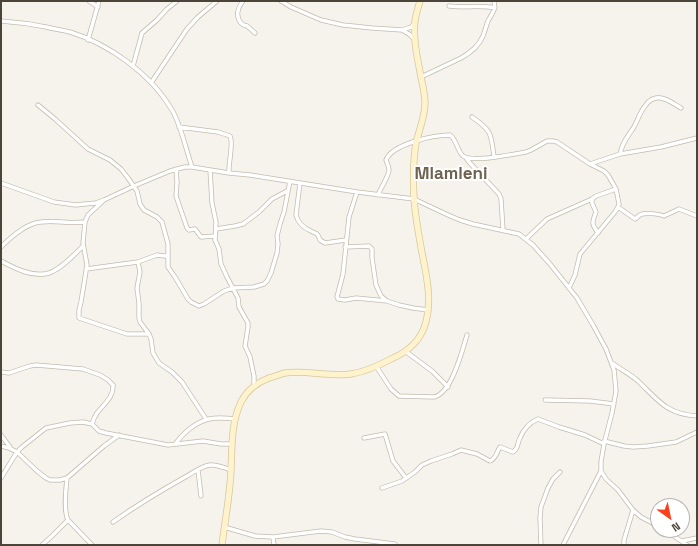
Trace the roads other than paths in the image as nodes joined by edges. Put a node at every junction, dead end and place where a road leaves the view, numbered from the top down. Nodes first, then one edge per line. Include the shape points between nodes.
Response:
1 (89, 1) edge
2 (99, 1) edge
3 (177, 1) edge
4 (217, 1) edge
5 (243, 1) edge
6 (281, 1) edge
7 (420, 1) edge
8 (494, 1) edge
9 (449, 6) dead end
10 (98, 7) junction
11 (495, 8) junction
12 (1, 21) edge
13 (415, 23) junction
14 (402, 30) junction
15 (255, 33) dead end
16 (88, 40) junction
17 (415, 40) junction
18 (133, 66) junction
19 (421, 78) junction
20 (151, 83) junction
21 (38, 105) dead end
22 (681, 108) dead end
23 (472, 117) dead end
24 (179, 127) junction
25 (697, 138) edge
26 (417, 142) junction
27 (620, 154) junction
28 (494, 157) junction
29 (466, 158) junction
30 (590, 164) junction
31 (192, 167) junction
32 (176, 169) junction
33 (210, 170) junction
34 (229, 173) junction
35 (290, 181) junction
36 (1, 183) edge
37 (300, 183) junction
38 (134, 186) junction
39 (616, 189) junction
40 (288, 190) junction
41 (357, 192) junction
42 (378, 195) junction
43 (414, 199) junction
44 (592, 199) junction
45 (104, 200) junction
46 (618, 208) junction
47 (697, 216) edge
48 (85, 222) junction
49 (216, 228) junction
50 (503, 230) junction
51 (598, 233) junction
52 (215, 236) junction
53 (526, 239) junction
54 (346, 240) junction
55 (83, 246) junction
56 (1, 247) edge
57 (346, 247) junction
58 (168, 255) junction
59 (1, 261) edge
60 (138, 262) junction
61 (86, 269) junction
62 (233, 288) junction
63 (569, 288) junction
64 (387, 301) junction
65 (428, 310) junction
66 (149, 334) junction
67 (467, 335) dead end
68 (406, 351) junction
69 (612, 363) junction
70 (376, 366) junction
71 (1, 372) edge
72 (254, 385) junction
73 (448, 387) junction
74 (545, 400) dead end
75 (614, 404) junction
76 (697, 416) edge
77 (206, 419) junction
78 (235, 419) junction
79 (92, 424) junction
80 (697, 432) edge
81 (1, 435) edge
82 (119, 435) junction
83 (364, 438) dead end
84 (604, 442) junction
85 (176, 444) junction
86 (231, 444) junction
87 (1, 446) edge
88 (12, 449) junction
89 (17, 452) junction
90 (198, 470) junction
91 (231, 470) junction
92 (601, 471) junction
93 (560, 472) dead end
94 (1, 478) edge
95 (68, 478) junction
96 (406, 478) junction
97 (382, 488) dead end
98 (201, 496) dead end
99 (633, 510) junction
100 (68, 520) junction
101 (113, 522) dead end
102 (650, 522) edge
103 (224, 527) junction
104 (273, 538) junction
105 (677, 538) edge
106 (697, 538) edge
107 (682, 541) junction
108 (395, 544) dead end
109 (42, 545) edge
110 (92, 545) edge
111 (222, 545) edge
112 (274, 545) edge
113 (541, 545) edge
114 (564, 545) edge
115 (624, 545) edge
116 (687, 545) edge

1 - 10 street
2 - 10 street
3 - 18 street via 142,33
4 - 20 street via 187,29
5 - 15 street via 238,11 239,20
6 - 14 street via 320,20 343,25
7 - 13 main road
8 - 11 street
9 - 11 street
10 - 16 street
11 - 19 street via 483,37 467,55
12 - 16 street via 68,32
13 - 14 street
13 - 17 main road
14 - 17 street
16 - 18 street
17 - 19 main road
18 - 20 street
19 - 26 main road via 424,112
20 - 24 street via 167,102
21 - 38 street via 88,150 116,164
22 - 27 street via 657,97 649,101 624,141
23 - 28 street via 489,131
24 - 31 street
24 - 34 street via 230,136 232,140
25 - 27 street
26 - 29 street via 450,135
26 - 42 street via 399,148 387,157 388,175
26 - 43 main road
27 - 30 street
28 - 29 street
28 - 30 street via 526,152 551,140
29 - 50 street via 499,194
30 - 39 street via 606,172
31 - 32 street
31 - 33 street
32 - 38 street
32 - 52 street via 176,196 187,228 195,229 201,237
33 - 34 street
33 - 49 street
34 - 35 street
35 - 37 street
35 - 40 street
36 - 45 street via 54,202 76,205
37 - 41 street
37 - 54 street via 296,215 302,226 316,233 325,243
38 - 45 street
38 - 58 street via 144,210 162,222
39 - 44 street
39 - 46 street
40 - 49 street via 272,199 243,224
40 - 62 street via 277,236 277,252 267,281 254,287
41 - 42 street
41 - 54 street via 349,217
42 - 43 street
43 - 50 street via 460,220
43 - 65 main road via 426,274
44 - 51 street via 596,212 592,225
44 - 53 street via 547,219
45 - 48 street via 88,215
46 - 47 street via 636,219 641,214 664,216 678,209
46 - 51 street
48 - 55 street
48 - 56 street via 32,224
49 - 52 street
50 - 53 street via 518,233
51 - 63 street via 580,254
52 - 62 street via 222,264
53 - 63 street
54 - 57 street
55 - 59 street via 49,273 30,273
55 - 61 street
57 - 64 street via 369,246 372,249 376,285 380,295
57 - 64 street via 338,299
58 - 60 street via 156,255
58 - 62 street via 168,267 191,302 199,306
60 - 61 street
60 - 66 street via 139,318
61 - 66 street via 79,318 127,334
62 - 72 street via 248,323 245,346 251,362
63 - 69 street via 582,305
64 - 65 street
65 - 68 main road via 424,329 418,340
66 - 77 street via 153,353 159,363 182,382
67 - 73 street
68 - 70 main road
68 - 73 street
69 - 75 street via 616,391
69 - 76 street via 633,377 668,409
70 - 72 main road via 351,374 284,373
70 - 73 street via 391,389 399,396 434,397 439,396
71 - 79 street via 9,373 36,366 83,369 100,375 113,385 112,393
72 - 78 main road via 246,393
74 - 75 street
75 - 84 street
77 - 78 street
77 - 85 street via 193,426
78 - 86 main road
79 - 82 street via 99,431
79 - 89 street via 79,422 46,428
80 - 84 street via 676,442 648,446 633,447
81 - 88 street
82 - 85 street via 168,445
82 - 95 street
83 - 96 street via 385,434 393,461
84 - 92 street
84 - 96 street via 538,419 526,428 514,452 500,447 490,461 461,450 422,465
85 - 86 street via 203,441
86 - 91 main road
87 - 88 street
88 - 89 street
89 - 94 street
89 - 95 street via 46,478
90 - 91 street via 210,465
90 - 98 street
90 - 101 street
91 - 103 main road
92 - 99 street
92 - 114 street
93 - 113 street via 548,488 541,507
95 - 100 street
96 - 97 street
99 - 102 street
99 - 115 street
100 - 109 street
100 - 110 street
103 - 104 street
103 - 111 main road
104 - 108 street via 327,532 355,539
104 - 112 street
105 - 107 street
106 - 107 street
107 - 116 street

